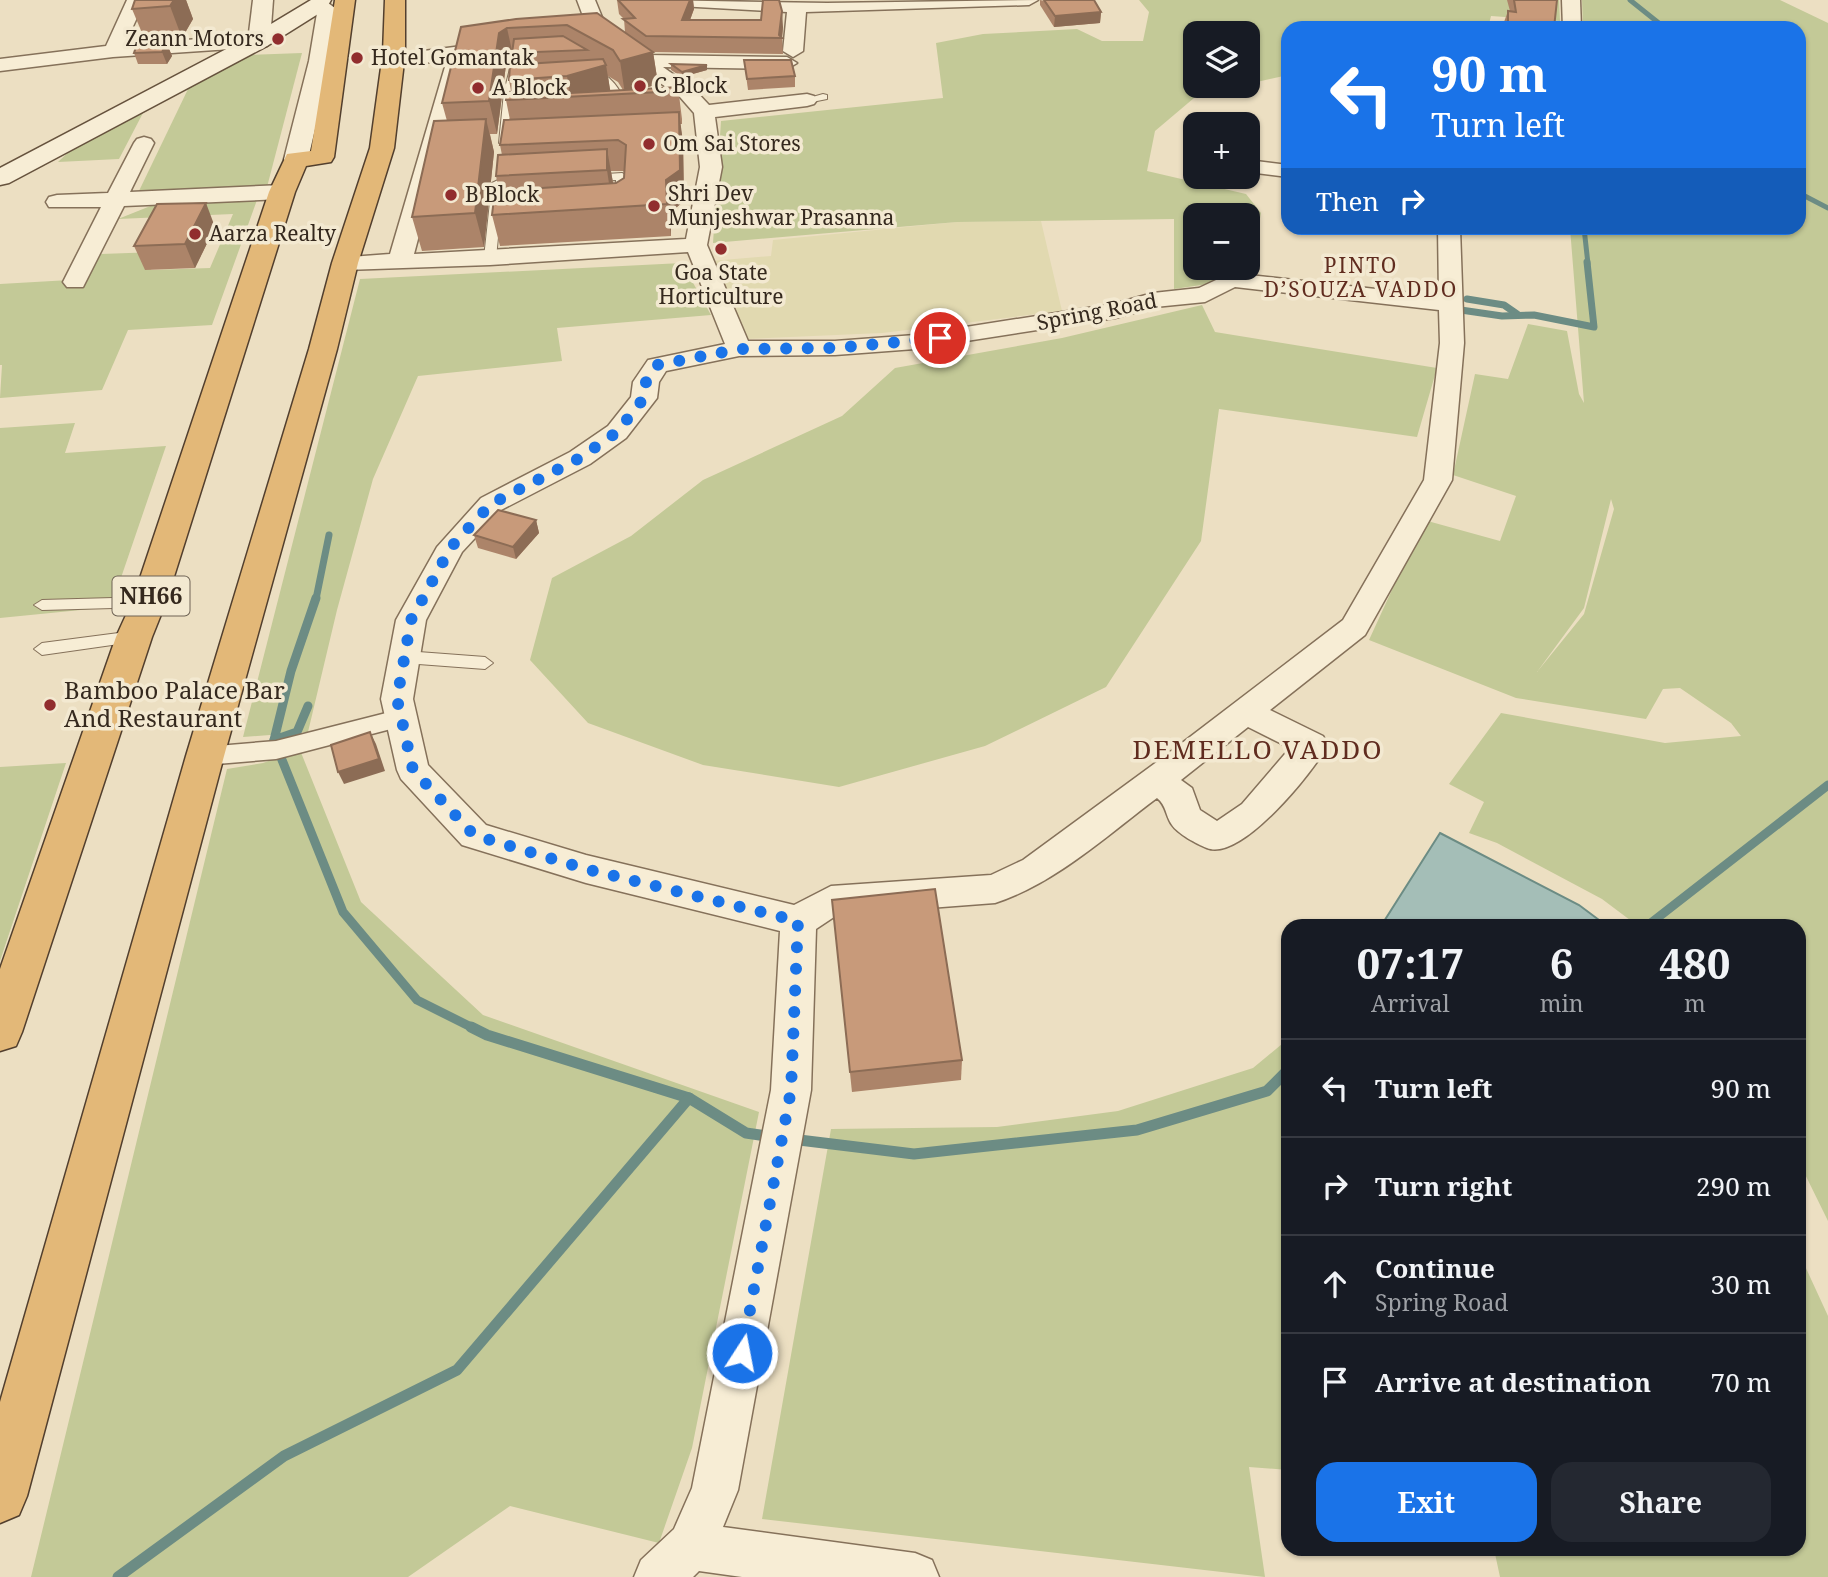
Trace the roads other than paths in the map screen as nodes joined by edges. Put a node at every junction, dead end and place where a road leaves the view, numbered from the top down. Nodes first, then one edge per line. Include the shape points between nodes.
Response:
1 (136, 0) edge
2 (262, 0) edge
3 (345, 0) edge
4 (395, 0) edge
5 (586, 0) edge
6 (661, 0) edge
7 (1029, 0) edge
8 (1571, 0) edge
9 (320, 2) edge
10 (797, 7) junction
11 (1572, 21) edge
12 (259, 41) junction
13 (496, 47) edge
14 (113, 51) junction
15 (457, 53) junction
16 (526, 57) edge
17 (393, 61) junction
18 (639, 61) junction
19 (0, 65) edge
20 (582, 68) edge
21 (613, 86) junction
22 (587, 87) edge
23 (522, 91) edge
24 (509, 92) junction
25 (815, 99) dead end
26 (613, 112) edge
27 (506, 118) junction
28 (520, 118) edge
29 (697, 126) junction
30 (531, 141) edge
31 (144, 143) dead end
32 (480, 143) edge
33 (455, 145) edge
34 (431, 146) junction
35 (296, 159) junction
36 (501, 164) junction
37 (1260, 168) edge
38 (1281, 170) edge
39 (0, 178) edge
40 (581, 178) edge
41 (540, 181) edge
42 (282, 192) junction
43 (115, 199) junction
44 (57, 202) dead end
45 (608, 210) edge
46 (1449, 235) edge
47 (696, 245) junction
48 (490, 258) junction
49 (400, 261) junction
50 (345, 263) junction
51 (75, 282) dead end
52 (1450, 302) junction
53 (739, 349) junction
54 (149, 602) junction
55 (42, 605) dead end
56 (134, 637) junction
57 (42, 649) dead end
58 (405, 657) junction
59 (485, 663) dead end
60 (1246, 712) junction
61 (401, 718) junction
62 (205, 756) junction
63 (1157, 780) junction
64 (798, 921) junction
65 (0, 1032) edge
66 (0, 1496) edge
67 (674, 1562) edge
68 (915, 1577) edge

1 - 14 street
2 - 12 street
3 - 35 highway via 322,157
4 - 17 highway
5 - 18 street via 595,36
6 - 10 street
7 - 10 street
8 - 11 street
9 - 12 street
9 - 35 street via 328,11
10 - 18 street via 792,57
12 - 14 street
12 - 39 street
13 - 15 street
14 - 19 street
15 - 17 street
15 - 34 street
16 - 24 lane via 514,65
17 - 50 highway via 382,148
18 - 29 street via 687,93
20 - 21 lane
21 - 22 lane
21 - 26 lane via 626,111
23 - 24 lane
24 - 27 lane
25 - 29 street
27 - 28 lane
27 - 36 lane
29 - 47 street via 711,167
30 - 36 street
31 - 43 street
32 - 36 street
33 - 34 street
34 - 49 street
35 - 42 highway, NH66
36 - 41 lane
36 - 48 lane via 500,216
37 - 38 street
40 - 45 lane via 622,176 621,209
42 - 43 street
42 - 54 highway, NH66
43 - 44 street
43 - 51 street
46 - 52 street
47 - 48 street
47 - 53 street
48 - 49 street
49 - 50 street
50 - 62 highway
52 - 53 street, Spring Road via 1231,280 1205,295 915,342
52 - 60 street via 1452,343 1438,480 1354,627
53 - 58 street, Spring Road via 657,365 646,382 644,398 617,432 580,458 491,504 444,559 411,620
54 - 55 lane
54 - 56 highway, NH66
56 - 57 lane
56 - 65 highway, NH66
58 - 59 lane
58 - 61 street via 397,699
60 - 63 street
60 - 63 street via 1312,745 1254,813 1217,838 1185,818 1180,797
61 - 62 street via 276,750
61 - 64 street via 413,770 474,835 586,869
62 - 66 highway
63 - 64 street via 1035,870 995,889 831,901
64 - 67 street via 791,1090 782,1144 715,1490
67 - 68 street

